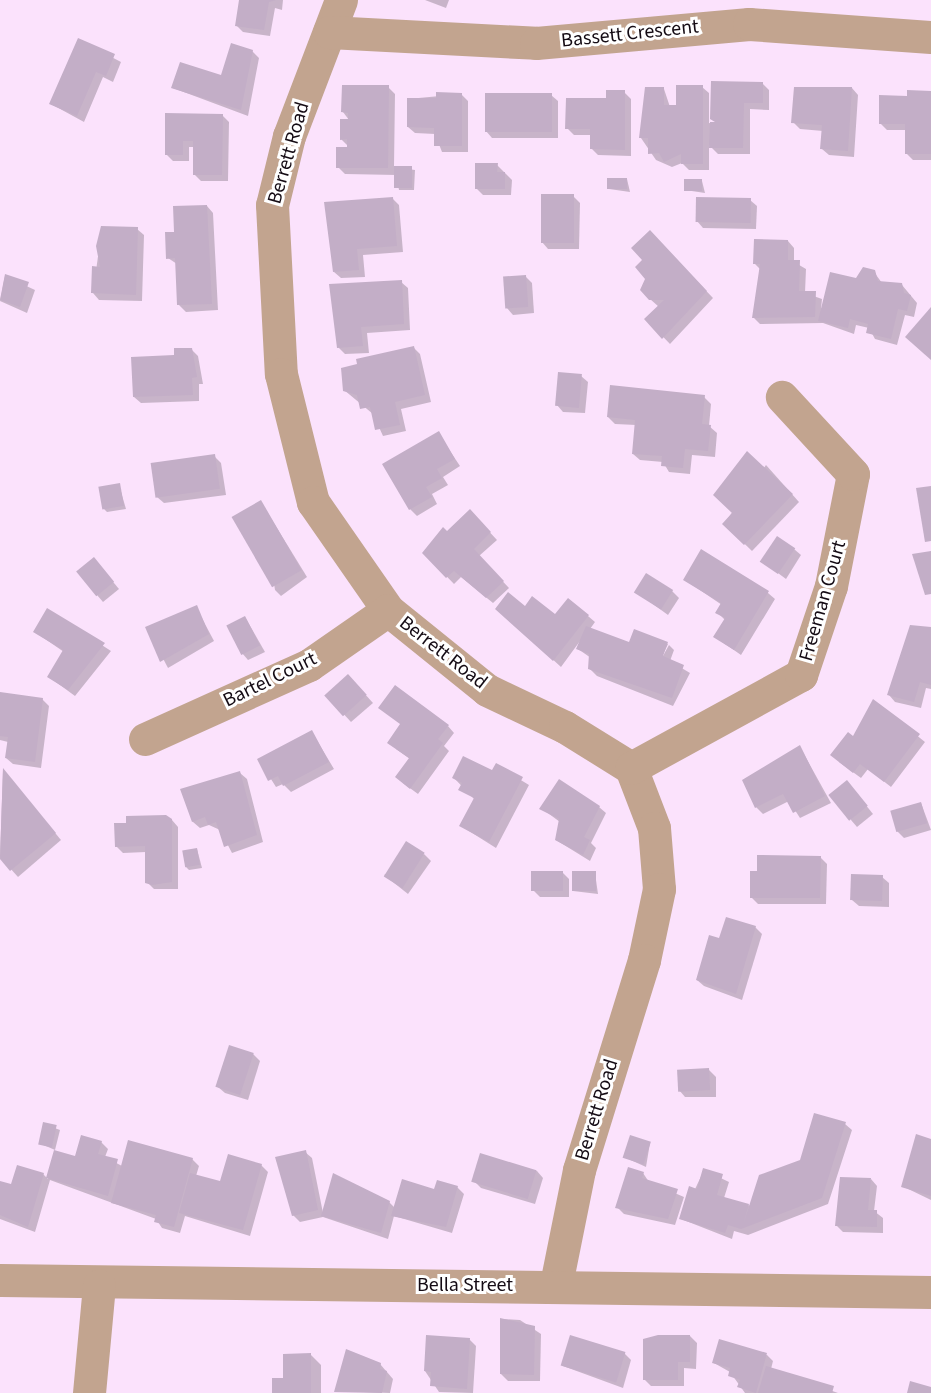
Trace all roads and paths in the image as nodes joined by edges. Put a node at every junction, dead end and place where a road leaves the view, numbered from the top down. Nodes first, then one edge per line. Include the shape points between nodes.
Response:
1 (341, 0) edge
2 (328, 32) junction
3 (931, 37) edge
4 (782, 397) dead end
5 (388, 610) junction
6 (145, 739) dead end
7 (631, 768) junction
8 (0, 1280) edge
9 (555, 1284) junction
10 (99, 1285) junction
11 (931, 1292) edge
12 (89, 1393) edge

1 - 2 street, Berrett Road
2 - 3 street, Bassett Crescent via 536,43 749,24
2 - 5 street, Berrett Road via 289,136 272,205 281,374 313,502
4 - 7 street, Freeman Court via 853,474 831,586 801,675
5 - 6 street, Bartel Court via 309,665
5 - 7 street, Berrett Road via 487,690 565,727
7 - 9 street, Berrett Road via 654,828 659,889 644,960 579,1170
8 - 10 street, Bella Street
9 - 10 street, Bella Street
9 - 11 street, Bella Street
10 - 12 street

